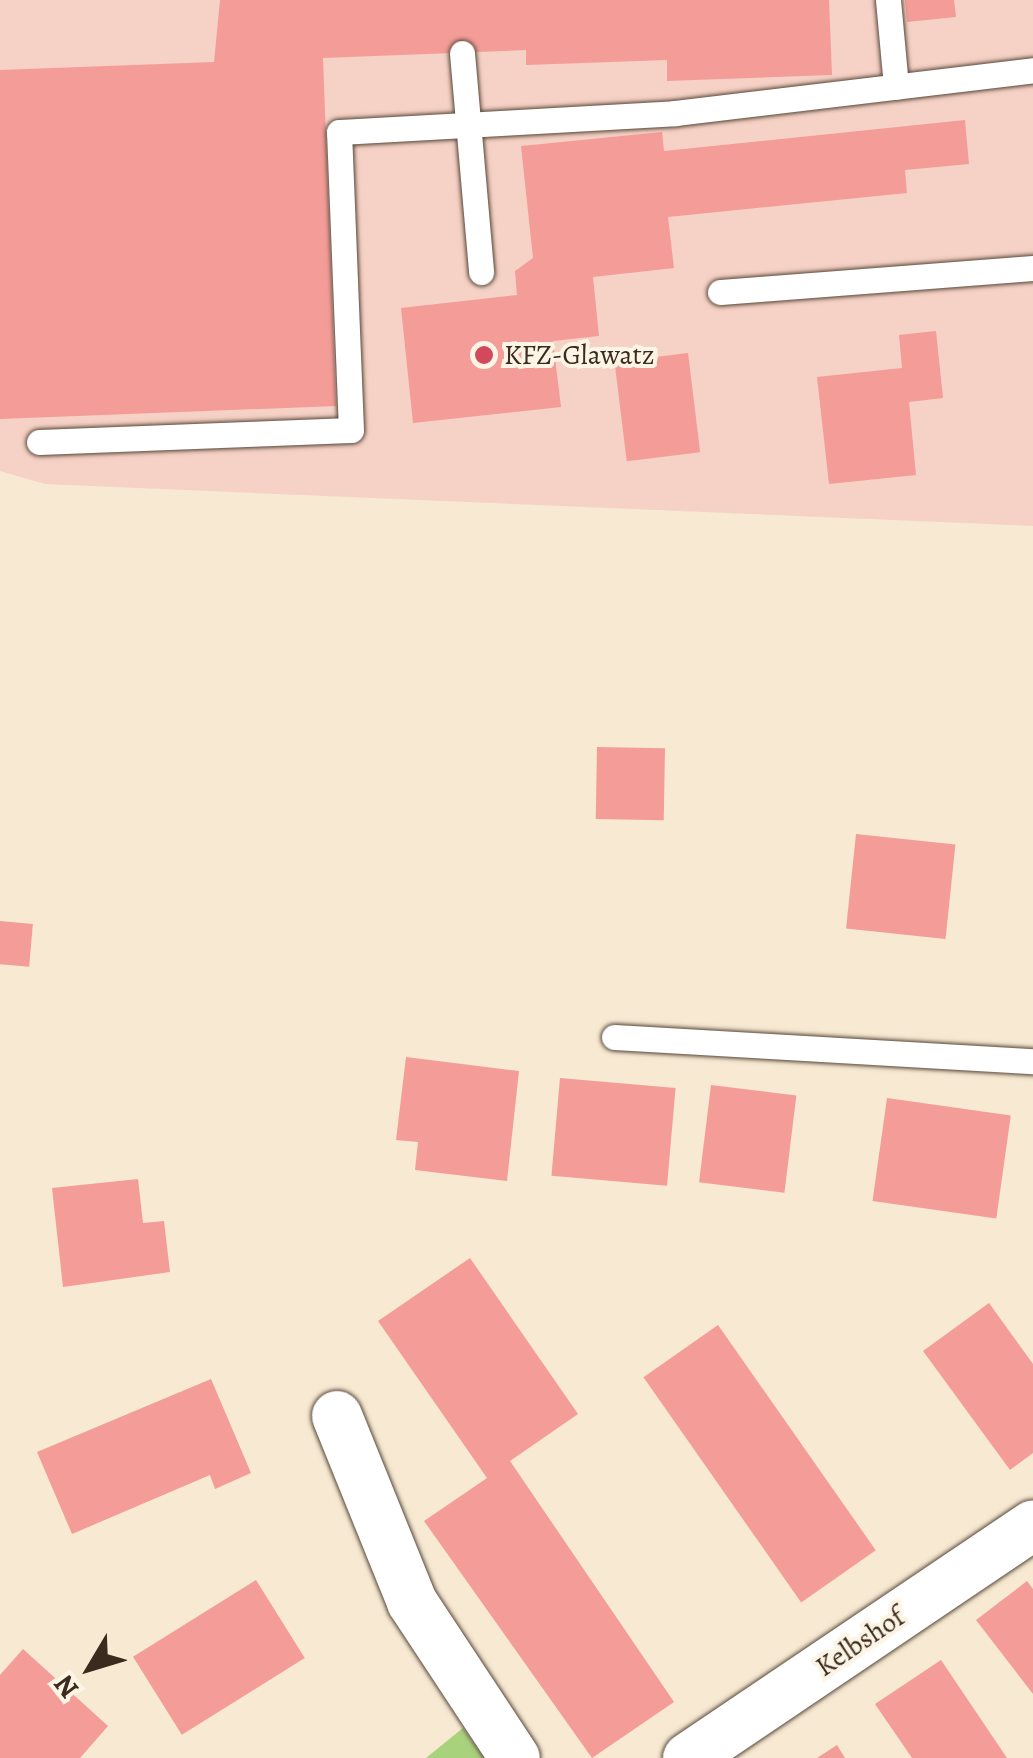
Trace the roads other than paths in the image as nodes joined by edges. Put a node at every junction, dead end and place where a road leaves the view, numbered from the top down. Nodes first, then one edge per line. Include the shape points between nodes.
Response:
1 (888, 0) edge
2 (462, 53) dead end
3 (1033, 70) edge
4 (896, 87) junction
5 (468, 124) junction
6 (1033, 268) edge
7 (481, 272) dead end
8 (720, 292) dead end
9 (39, 442) dead end
10 (614, 1037) dead end
11 (1033, 1061) edge
12 (338, 1416) dead end
13 (1033, 1525) edge
14 (515, 1758) edge
15 (688, 1758) edge

1 - 4 lane
2 - 5 lane
3 - 4 lane
4 - 5 lane via 675,113
5 - 7 lane
5 - 9 lane via 340,132 351,430
6 - 8 lane
10 - 11 lane
12 - 14 street via 412,1602
13 - 15 street, Kelbshof

